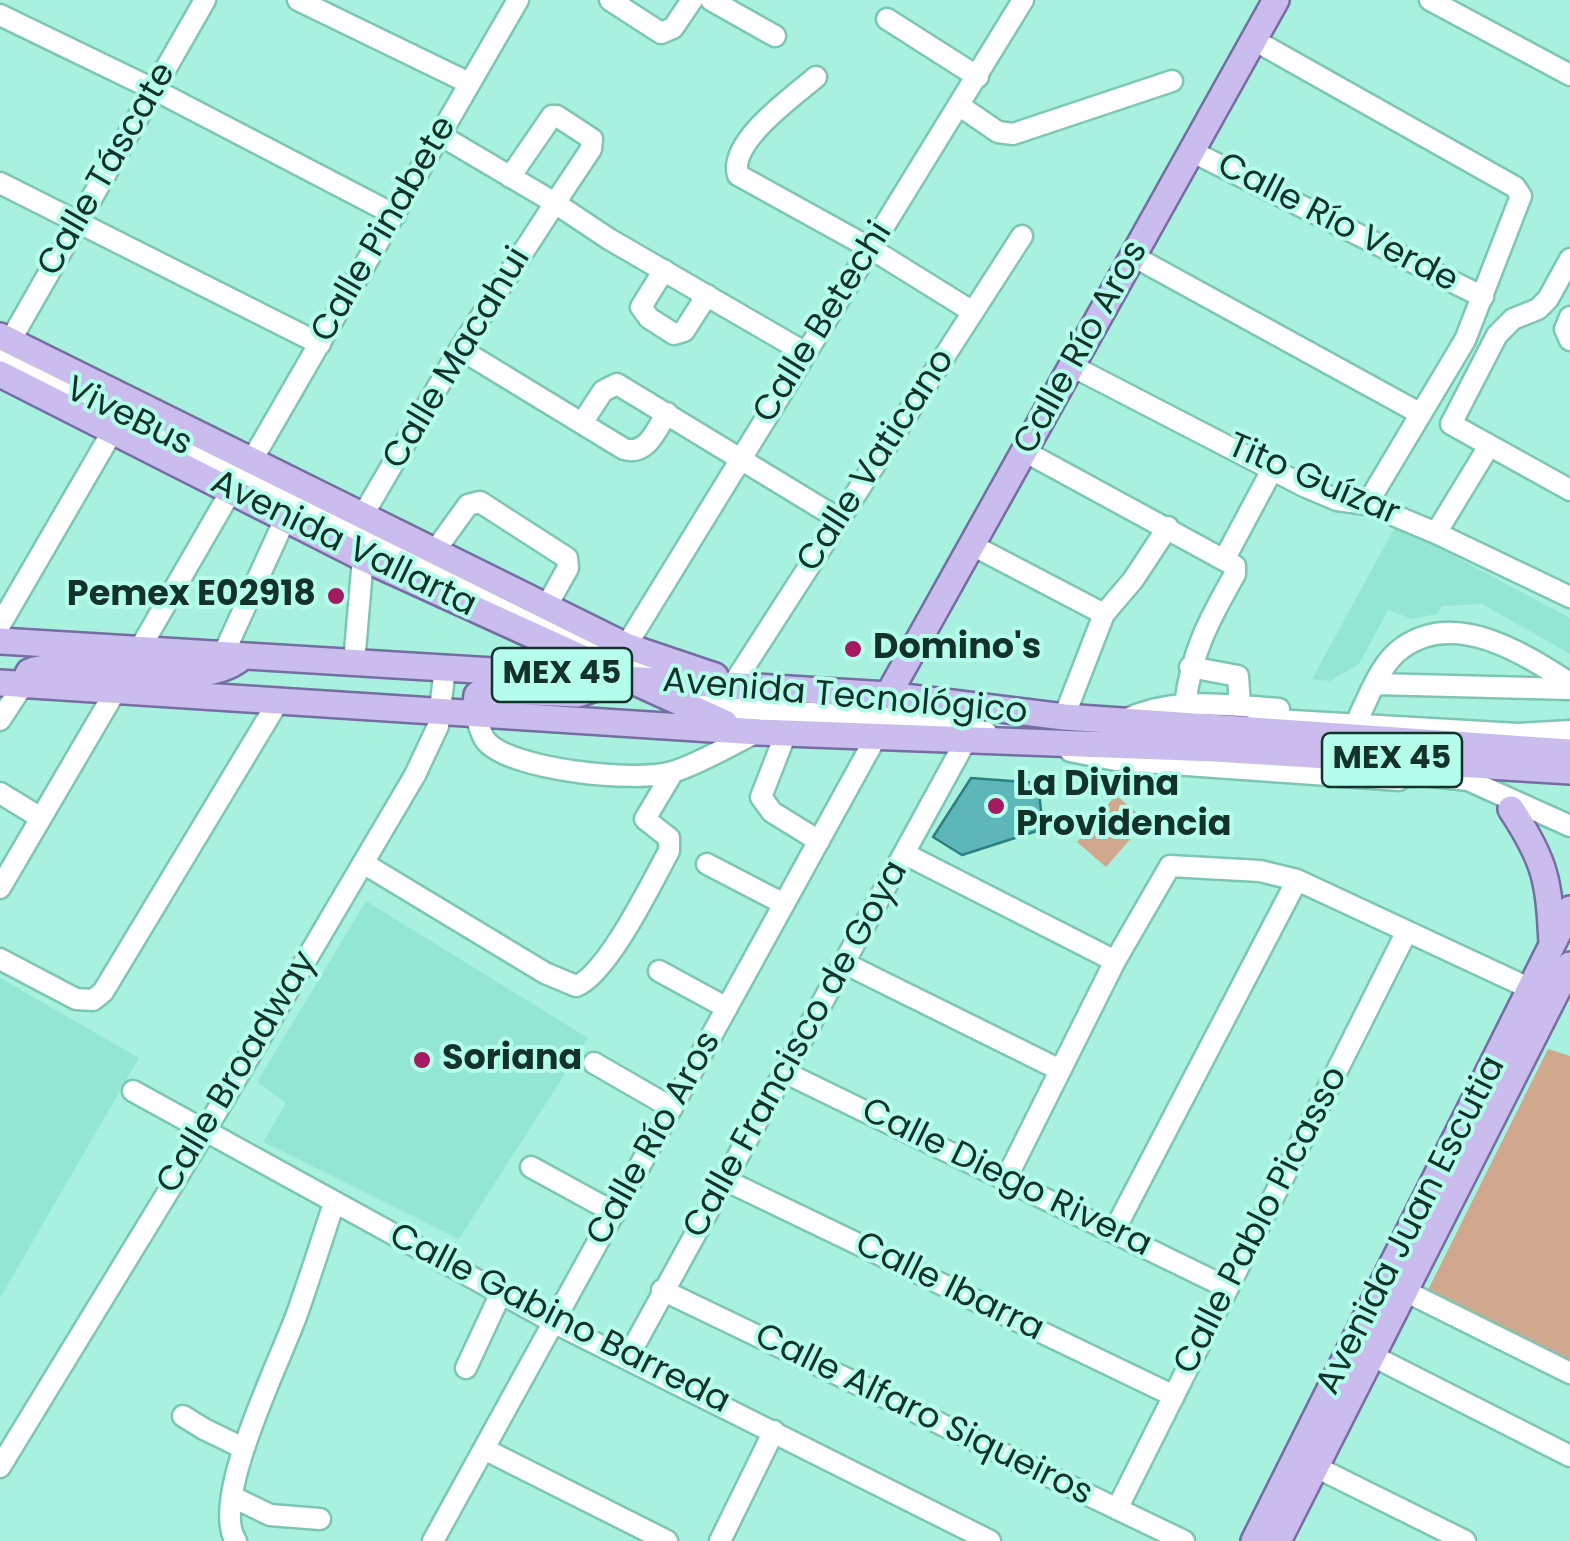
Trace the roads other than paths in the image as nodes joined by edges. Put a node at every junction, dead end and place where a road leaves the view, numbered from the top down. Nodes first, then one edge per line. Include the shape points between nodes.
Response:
1 (206, 0) edge
2 (298, 0) edge
3 (518, 0) edge
4 (610, 0) edge
5 (653, 0) edge
6 (692, 0) edge
7 (710, 0) edge
8 (1024, 0) edge
9 (1275, 0) edge
10 (1430, 0) edge
11 (0, 14) edge
12 (640, 19) junction
13 (886, 20) dead end
14 (774, 36) dead end
15 (1254, 40) junction
16 (1570, 74) edge
17 (978, 77) junction
18 (816, 78) dead end
19 (1172, 81) dead end
20 (470, 83) junction
21 (154, 90) junction
22 (960, 106) junction
23 (440, 136) junction
24 (1192, 150) junction
25 (510, 177) junction
26 (0, 183) edge
27 (554, 203) junction
28 (394, 216) junction
29 (78, 223) junction
30 (1022, 236) dead end
31 (870, 248) junction
32 (1133, 256) junction
33 (1570, 259) edge
34 (664, 270) junction
35 (706, 295) junction
36 (1483, 297) junction
37 (973, 312) junction
38 (3, 343) edge
39 (320, 344) junction
40 (460, 349) junction
41 (804, 352) junction
42 (1072, 366) junction
43 (0, 374) edge
44 (667, 413) junction
45 (1421, 414) junction
46 (582, 423) junction
47 (112, 432) junction
48 (1489, 446) junction
49 (1024, 451) junction
50 (252, 460) junction
51 (741, 460) junction
52 (1272, 470) junction
53 (1570, 490) edge
54 (230, 491) junction
55 (1367, 504) junction
56 (363, 515) junction
57 (285, 519) junction
58 (839, 519) junction
59 (1168, 527) junction
60 (1436, 533) junction
61 (972, 545) junction
62 (434, 552) junction
63 (363, 558) junction
64 (1224, 558) junction
65 (1570, 598) edge
66 (546, 607) junction
67 (1104, 614) junction
68 (0, 626) edge
69 (0, 641) edge
70 (626, 646) junction
71 (139, 650) junction
72 (234, 656) junction
73 (354, 663) junction
74 (1190, 667) junction
75 (445, 668) junction
76 (618, 679) junction
77 (666, 682) junction
78 (12, 684) edge
79 (1374, 684) junction
80 (732, 686) junction
81 (1570, 686) edge
82 (116, 690) junction
83 (888, 696) junction
84 (279, 700) junction
85 (1186, 704) junction
86 (442, 710) junction
87 (475, 712) junction
88 (1360, 714) junction
89 (1064, 717) junction
90 (0, 720) edge
91 (927, 720) junction
92 (1126, 720) junction
93 (1229, 728) junction
94 (1570, 729) edge
95 (751, 732) junction
96 (786, 733) junction
97 (876, 737) junction
98 (966, 742) junction
99 (1049, 744) junction
100 (1570, 752) edge
101 (673, 772) junction
102 (1570, 772) edge
103 (0, 793) edge
104 (1511, 809) junction
105 (41, 818) junction
106 (1563, 823) edge
107 (818, 841) junction
108 (906, 854) junction
109 (363, 863) junction
110 (707, 864) dead end
111 (1297, 880) junction
112 (0, 888) edge
113 (784, 904) junction
114 (1570, 910) edge
115 (1406, 933) junction
116 (0, 959) edge
117 (844, 962) junction
118 (1115, 962) junction
119 (1564, 966) edge
120 (658, 971) dead end
121 (1531, 989) junction
122 (727, 1008) junction
123 (594, 1063) dead end
124 (1060, 1070) junction
125 (784, 1072) junction
126 (133, 1091) dead end
127 (672, 1108) junction
128 (204, 1132) junction
129 (531, 1167) dead end
130 (724, 1180) junction
131 (1006, 1180) junction
132 (334, 1202) junction
133 (615, 1212) junction
134 (1114, 1231) junction
135 (1228, 1288) junction
136 (662, 1290) junction
137 (1407, 1292) junction
138 (501, 1293) junction
139 (555, 1322) junction
140 (1363, 1351) junction
141 (628, 1358) junction
142 (466, 1368) dead end
143 (1570, 1373) edge
144 (1174, 1396) junction
145 (183, 1416) dead end
146 (774, 1432) junction
147 (243, 1448) junction
148 (484, 1449) junction
149 (1570, 1456) edge
150 (0, 1467) edge
151 (1316, 1467) junction
152 (232, 1497) junction
153 (1117, 1509) junction
154 (320, 1519) dead end
155 (236, 1541) edge
156 (432, 1541) edge
157 (666, 1541) edge
158 (720, 1541) edge
159 (988, 1541) edge
160 (1184, 1541) edge
161 (1254, 1541) edge
162 (1278, 1541) edge
163 (1465, 1541) edge

1 - 21 street, Calle Táscate
2 - 20 street
3 - 20 street, Calle Pinabete
4 - 12 street
5 - 12 street
6 - 12 street via 666,34
7 - 14 street
8 - 17 street, Calle Betechi
9 - 15 main road, Calle Río Aros
10 - 16 street
11 - 21 street
13 - 17 street
15 - 24 main road, Calle Río Aros
15 - 36 street via 1520,192
17 - 22 street, Calle Betechi
18 - 31 street via 753,133 737,173
19 - 22 street via 1013,134 998,132
20 - 23 street, Calle Pinabete
21 - 28 street
21 - 29 street, Calle Táscate
22 - 31 street, Calle Betechi
23 - 25 street
23 - 28 street, Calle Pinabete
24 - 32 main road, Calle Río Aros
24 - 36 street, Calle Río Verde
25 - 27 street
25 - 27 street, Calle Macahui via 557,116 592,139
26 - 29 street
27 - 34 street
27 - 40 street, Calle Macahui
28 - 39 street, Calle Pinabete
29 - 38 street, Calle Táscate
29 - 39 street
30 - 37 street, Calle Vaticano
31 - 37 street
31 - 41 street, Calle Betechi
32 - 42 main road, Calle Río Aros
32 - 45 street
33 - 48 street via 1548,299 1497,335 1451,424
34 - 35 street
34 - 35 street via 640,307 674,334 684,331
35 - 41 street
36 - 45 street
37 - 58 street, Calle Vaticano
38 - 50 main road, Avenida Vallarta
38 - 77 street, ViveBus
39 - 50 street, Calle Pinabete
40 - 46 street
40 - 56 street, Calle Macahui
41 - 51 street, Calle Betechi
42 - 49 main road, Calle Río Aros
42 - 52 street, Tito Guízar
43 - 47 main road, Avenida Vallarta
44 - 46 street via 613,384
44 - 46 street via 638,451
44 - 51 street
45 - 55 street
47 - 54 main road, Avenida Vallarta
47 - 68 street
48 - 53 street
48 - 60 street, Tito Guízar
49 - 59 street
49 - 61 main road, Calle Río Aros
50 - 56 main road, Avenida Vallarta
51 - 58 street
51 - 70 street, Calle Betechi
52 - 55 street, Tito Guízar via 1338,500
52 - 64 street
54 - 57 main road, Avenida Vallarta
54 - 71 street
55 - 60 street, Tito Guízar
56 - 62 main road, Avenida Vallarta
57 - 63 main road, Avenida Vallarta
57 - 72 street
58 - 80 street, Calle Vaticano
59 - 64 street
59 - 67 street
60 - 65 street
61 - 67 street
61 - 83 main road, Calle Río Aros
62 - 66 main road, Avenida Vallarta
62 - 66 street via 468,505 480,502 567,558
63 - 73 street
63 - 76 main road, Avenida Vallarta
64 - 74 street via 1236,574
66 - 70 main road, Avenida Vallarta
67 - 89 street
69 - 71 main road, Avenida Tecnológico / MEX 45
70 - 80 main road, Avenida Vallarta
71 - 72 main road, Avenida Tecnológico / MEX 45
71 - 78 main road via 112,670 40,667
72 - 73 main road, Avenida Tecnológico / MEX 45
72 - 82 main road via 232,666 204,672 134,672
73 - 75 main road, Avenida Tecnológico / MEX 45
74 - 85 street
74 - 93 street via 1238,676
75 - 76 main road, Avenida Tecnológico / MEX 45
75 - 86 street, Calle Broadway
76 - 77 main road, Avenida Tecnológico / MEX 45
76 - 87 main road via 578,694 483,690
76 - 95 main road, Avenida Vallarta
77 - 80 main road, Avenida Tecnológico / MEX 45
77 - 91 street, ViveBus via 729,708
78 - 82 main road, Avenida Tecnológico / MEX 45
78 - 90 street
79 - 81 street
79 - 81 street via 1401,649 1456,633 1492,640
79 - 88 street
80 - 83 main road, Avenida Tecnológico / MEX 45
82 - 84 main road, Avenida Tecnológico / MEX 45
82 - 105 street
83 - 89 main road, Avenida Tecnológico / MEX 45
84 - 86 main road, Avenida Tecnológico / MEX 45
84 - 116 street via 103,992 93,1000 76,999
85 - 92 street via 1155,706
85 - 93 street
86 - 87 main road, Avenida Tecnológico / MEX 45
86 - 109 street, Calle Broadway via 424,758
87 - 95 main road, Avenida Tecnológico / MEX 45
87 - 101 street via 485,740 523,761 608,776
88 - 93 street
88 - 94 street
89 - 91 street
89 - 92 main road, Avenida Tecnológico / MEX 45
91 - 99 street, ViveBus
92 - 93 main road, Avenida Tecnológico / MEX 45
92 - 94 street via 1287,720 1518,734
93 - 99 main road, Avenida Tecnológico / MEX 45
93 - 100 main road, Avenida Tecnológico / MEX 45
93 - 102 main road, Avenida Tecnológico / MEX 45
95 - 96 main road, Avenida Tecnológico / MEX 45
95 - 101 street
96 - 97 main road, Avenida Tecnológico / MEX 45
96 - 107 street via 761,797 772,812
97 - 98 main road, Avenida Tecnológico / MEX 45
97 - 107 street, Calle Río Aros
98 - 99 main road, Avenida Tecnológico / MEX 45
98 - 108 street, Calle Francisco de Goya
99 - 104 street via 1116,760 1440,784
99 - 106 street, ViveBus via 1468,780
101 - 109 street via 646,819 669,838 670,852 612,950 576,986
103 - 105 street
104 - 106 street
104 - 119 main road via 1540,856
105 - 112 street
107 - 113 street, Calle Río Aros
108 - 117 street, Calle Francisco de Goya
108 - 118 street
109 - 128 street, Calle Broadway
110 - 113 street
111 - 115 street
111 - 118 street via 1260,870 1170,866
111 - 134 street
113 - 122 street, Calle Río Aros
114 - 119 main road, Avenida Juan Escutia
115 - 121 street
115 - 135 street, Calle Pablo Picasso
117 - 124 street
117 - 125 street, Calle Francisco de Goya
118 - 124 street
119 - 121 main road, Avenida Juan Escutia
119 - 137 main road, Avenida Juan Escutia
120 - 122 street
121 - 140 main road, Avenida Juan Escutia
122 - 127 street, Calle Río Aros
123 - 127 street
124 - 131 street
125 - 130 street, Calle Francisco de Goya
125 - 131 street, Calle Diego Rivera
126 - 128 street, Calle Gabino Barreda
127 - 133 street, Calle Río Aros
128 - 132 street, Calle Gabino Barreda
128 - 150 street, Calle Broadway
129 - 133 street
130 - 136 street, Calle Francisco de Goya
130 - 144 street, Calle Ibarra
131 - 134 street, Calle Diego Rivera
132 - 138 street, Calle Gabino Barreda
132 - 147 street
133 - 139 street, Calle Río Aros
134 - 135 street, Calle Diego Rivera
135 - 144 street, Calle Pablo Picasso
136 - 141 street, Calle Francisco de Goya
136 - 153 street, Calle Alfaro Siqueiros
137 - 140 main road, Avenida Juan Escutia
137 - 143 street
138 - 139 street, Calle Gabino Barreda
138 - 142 street
139 - 141 street, Calle Gabino Barreda
139 - 148 street, Calle Río Aros
140 - 149 street
140 - 151 main road, Avenida Juan Escutia
140 - 161 main road, Avenida Juan Escutia
141 - 146 street, Calle Gabino Barreda
144 - 153 street, Calle Pablo Picasso
145 - 147 street
146 - 158 street
146 - 159 street, Calle Gabino Barreda
147 - 152 street
148 - 156 street, Calle Río Aros
148 - 157 street
151 - 162 main road, Avenida Juan Escutia
151 - 163 street
152 - 154 street via 278,1517
152 - 155 street via 229,1525
153 - 160 street, Calle Alfaro Siqueiros

